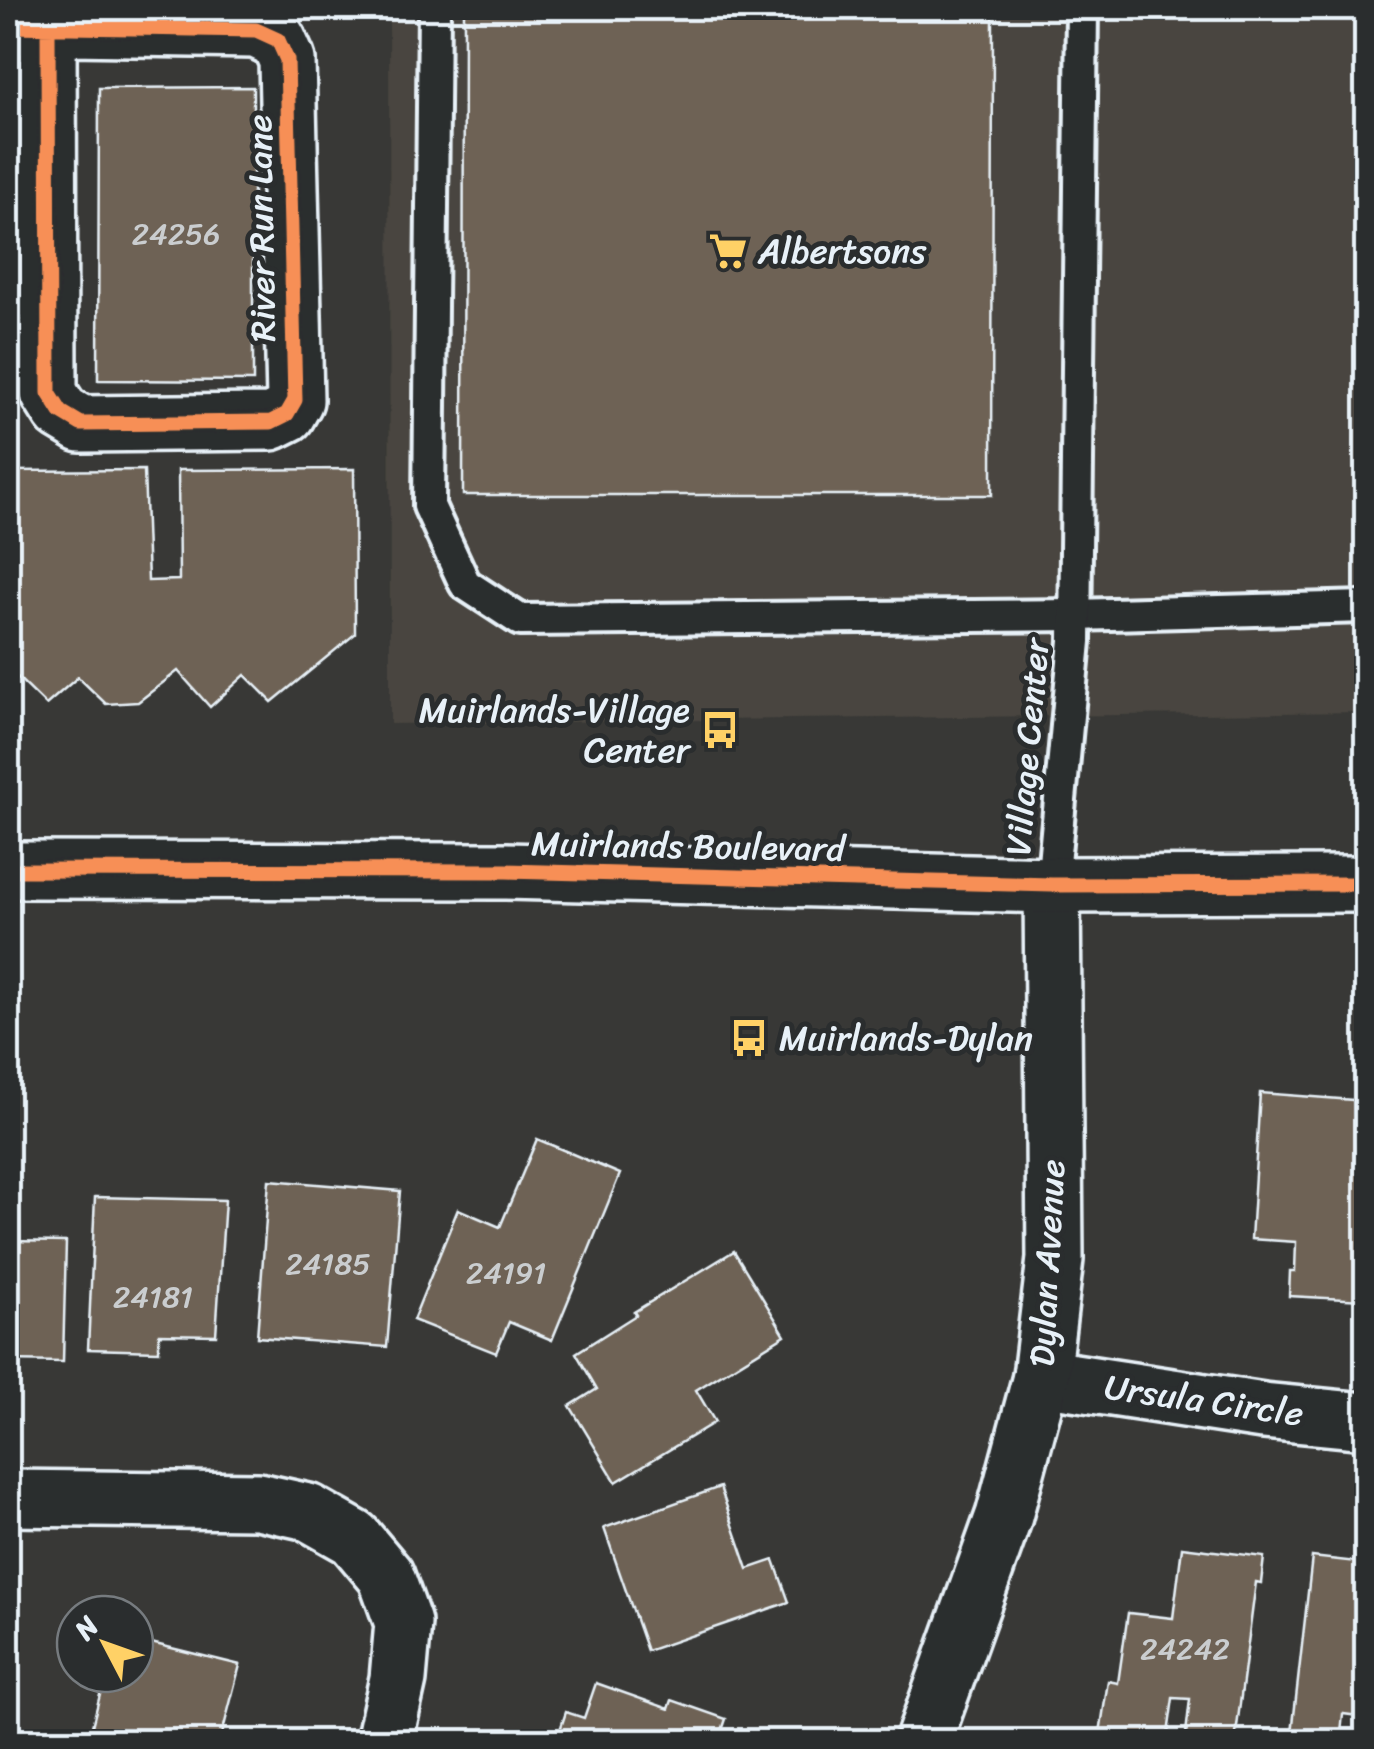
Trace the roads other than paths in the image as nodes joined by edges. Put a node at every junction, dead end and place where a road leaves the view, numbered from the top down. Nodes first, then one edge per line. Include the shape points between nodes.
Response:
1 (434, 8) edge
2 (1082, 8) edge
3 (28, 26) edge
4 (1366, 607) edge
5 (1076, 615) junction
6 (8, 870) edge
7 (1366, 884) edge
8 (1052, 885) junction
9 (1041, 1378) junction
10 (1366, 1421) edge
11 (8, 1498) edge
12 (384, 1742) edge
13 (923, 1742) edge

1 - 5 lane via 429,506 465,584 520,620
2 - 5 lane, Village Center
3 - 3 street, River Run Lane via 256,30 278,40 287,60 295,400 287,414 271,422 81,424 61,412 49,393
4 - 5 lane
5 - 8 lane, Village Center
6 - 8 street, Muirlands Boulevard via 506,871
7 - 8 street, Muirlands Boulevard
8 - 9 street, Dylan Avenue via 1055,1260
9 - 10 street, Ursula Circle
9 - 13 street, Dylan Avenue via 1004,1516
11 - 12 street via 258,1501 308,1512 354,1538 386,1576 403,1623

